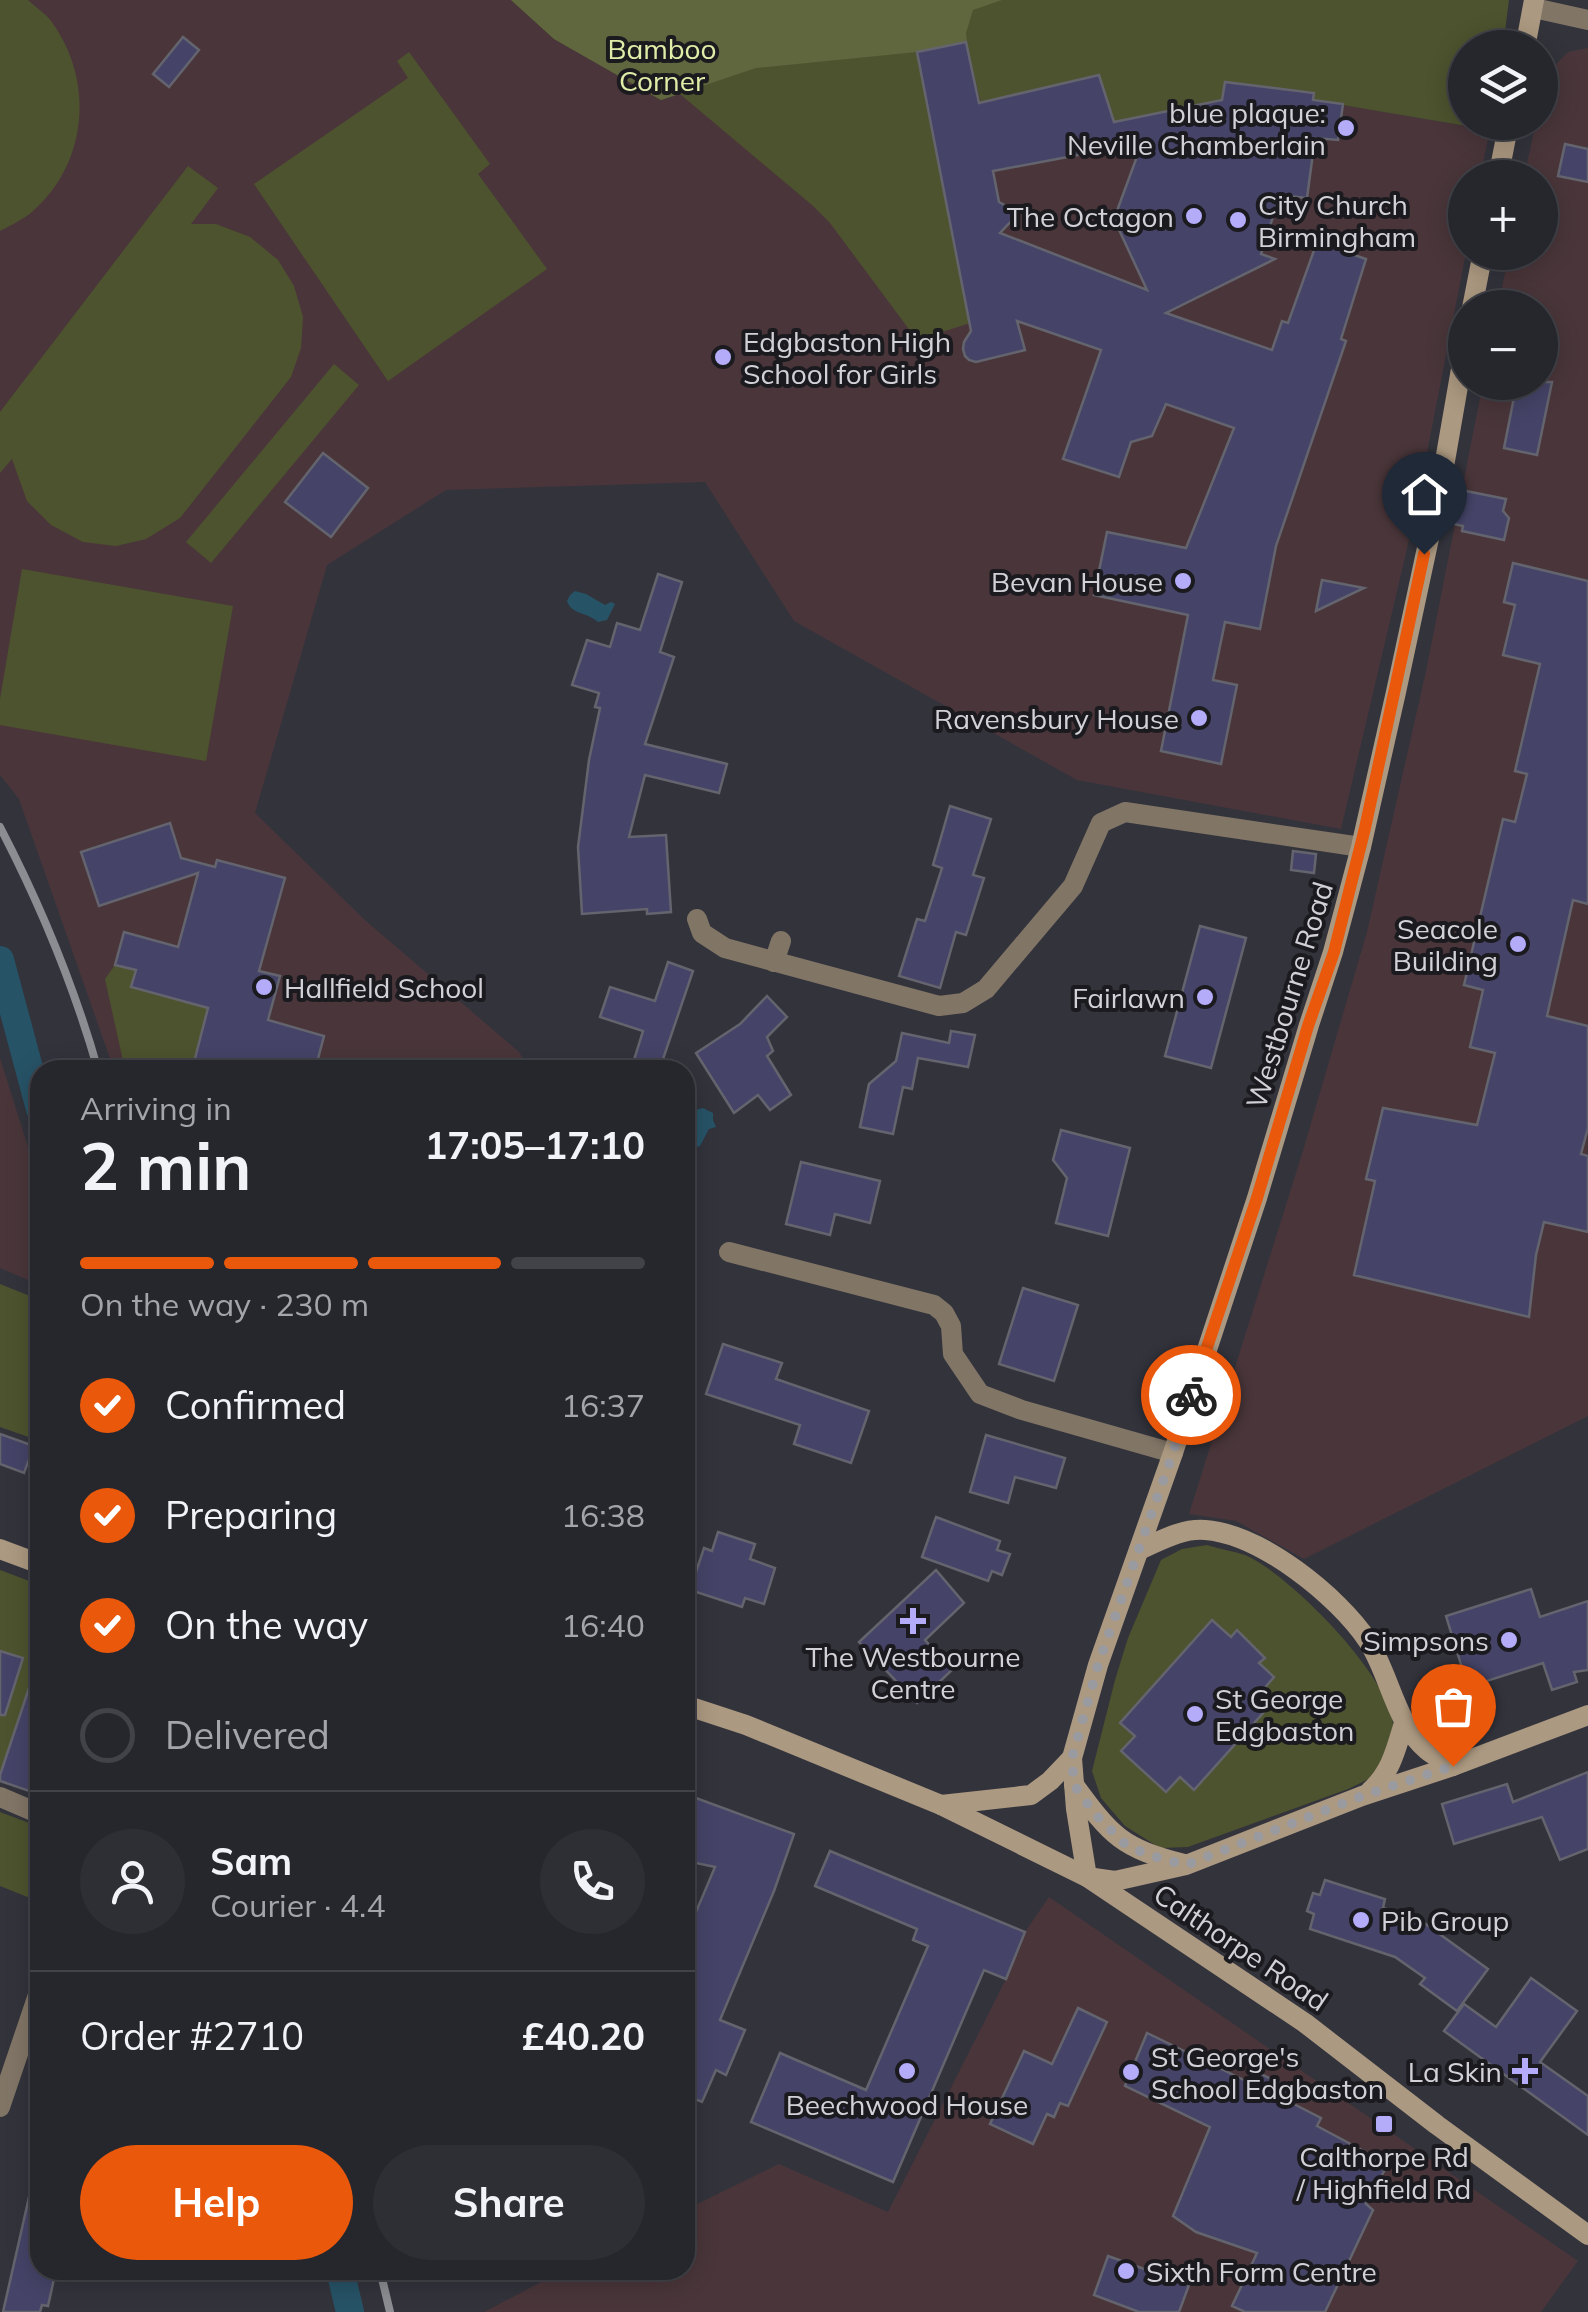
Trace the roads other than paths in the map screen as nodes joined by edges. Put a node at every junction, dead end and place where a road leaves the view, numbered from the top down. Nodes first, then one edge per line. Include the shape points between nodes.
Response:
1 (1534, 4) edge
2 (1588, 20) edge
3 (1528, 30) edge
4 (1456, 400) edge
5 (1361, 847) junction
6 (697, 919) dead end
7 (729, 1252) dead end
8 (1173, 1453) junction
9 (0, 1549) edge
10 (1139, 1550) junction
11 (30, 1560) edge
12 (695, 1707) edge
13 (1588, 1715) edge
14 (1404, 1723) junction
15 (1072, 1758) junction
16 (1453, 1766) junction
17 (1074, 1785) junction
18 (1362, 1796) junction
19 (0, 1797) edge
20 (941, 1805) junction
21 (30, 1810) edge
22 (1186, 1865) junction
23 (1087, 1877) junction
24 (30, 2019) edge
25 (0, 2108) edge
26 (1588, 2235) edge

1 - 2 street
1 - 3 main road
4 - 5 main road, Westbourne Road
5 - 6 street via 1125,812 1101,822 1073,886 986,990 939,1006 778,951 725,948 702,934
5 - 8 main road, Westbourne Road via 1334,952
7 - 8 street via 934,1305 952,1326 954,1354 980,1394
8 - 10 main road, Westbourne Road
9 - 11 main road
10 - 14 main road via 1202,1530 1232,1534 1294,1567 1367,1641
10 - 15 main road, Westbourne Road
12 - 20 main road, Calthorpe Road
13 - 16 main road
14 - 16 main road via 1426,1749
14 - 18 main road via 1382,1781
15 - 17 main road
15 - 20 main road via 1031,1795
16 - 18 main road
17 - 22 main road via 1125,1844
17 - 23 main road
18 - 22 main road
19 - 21 street
20 - 23 main road, Calthorpe Road
22 - 23 main road via 1116,1880
23 - 26 main road, Calthorpe Road via 1305,2023
24 - 25 street

